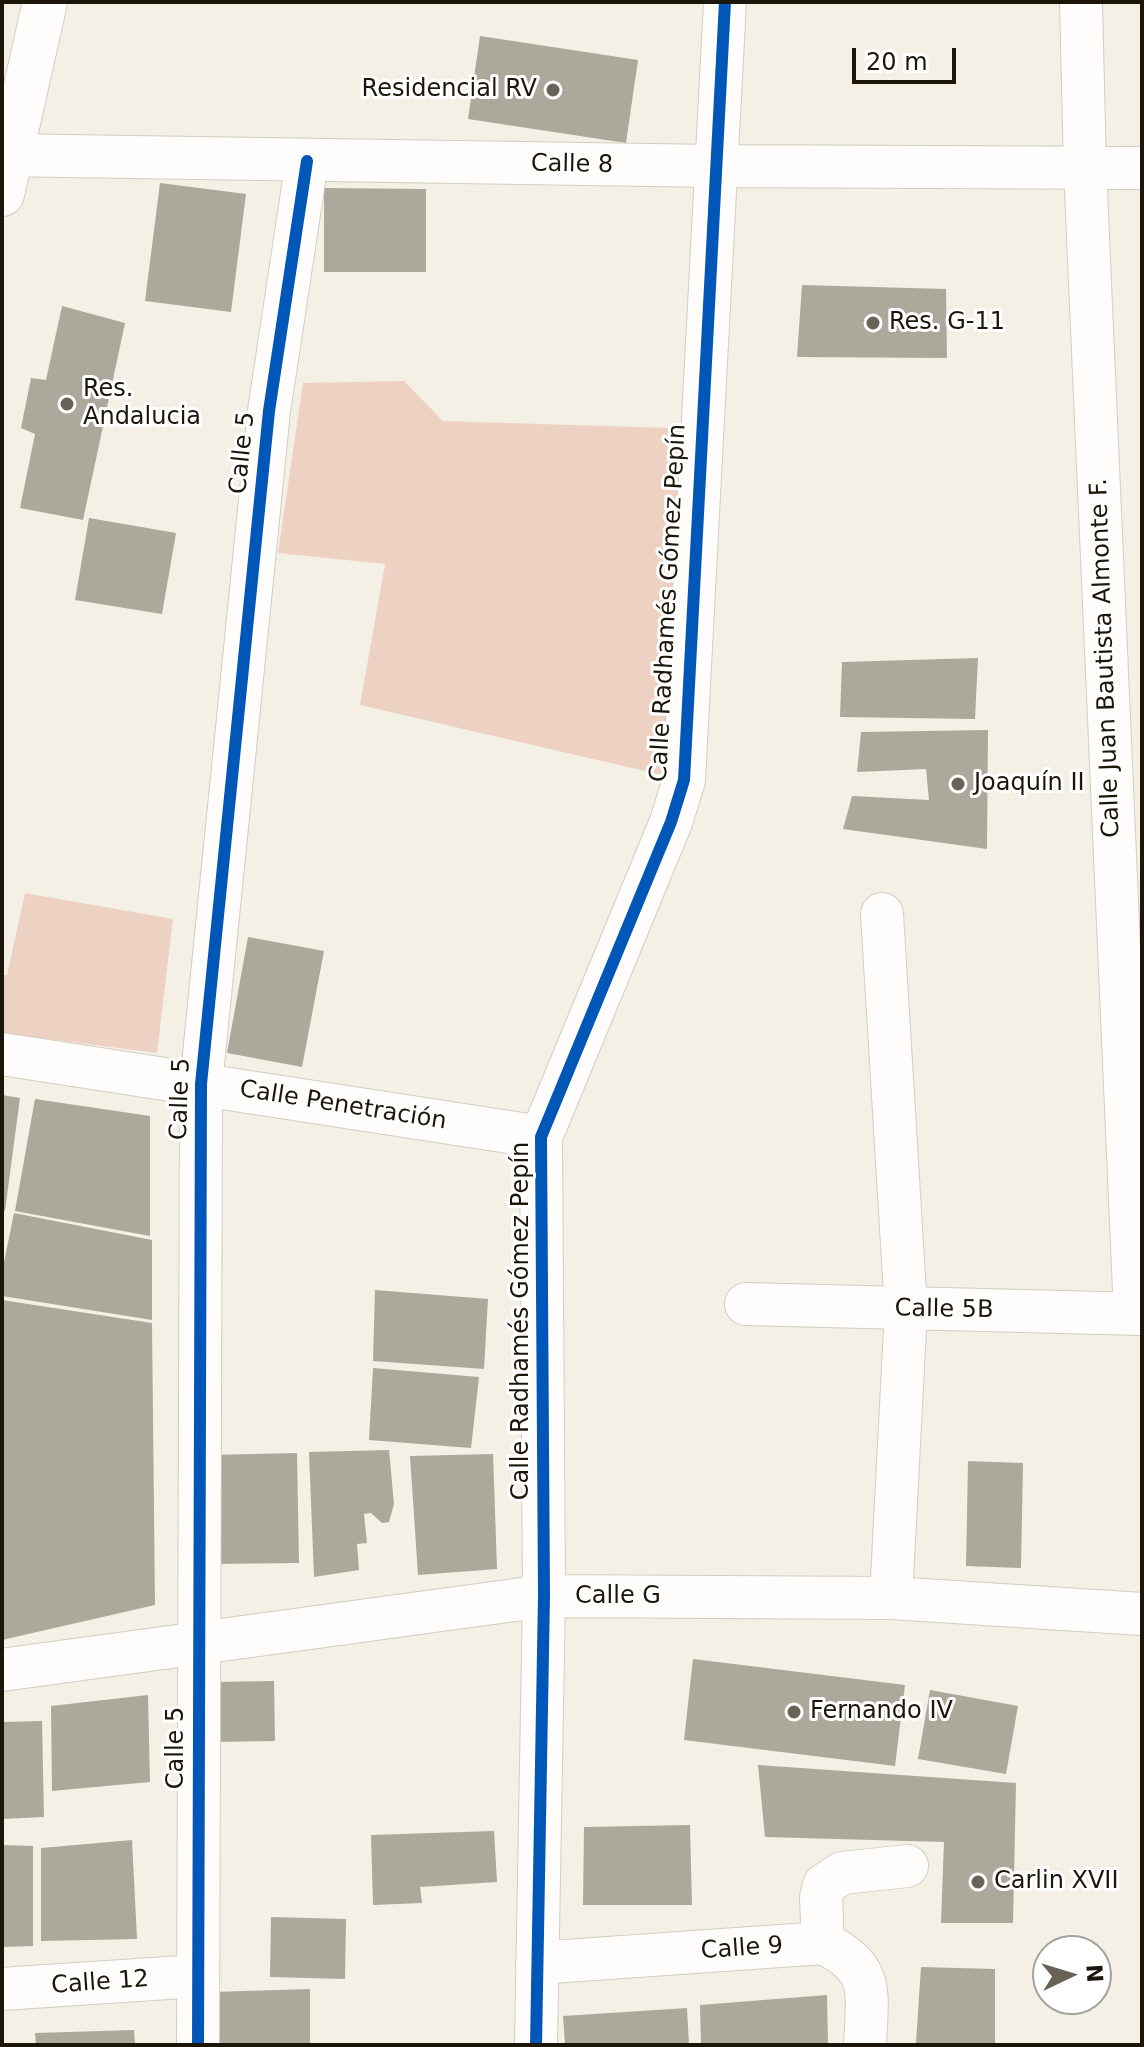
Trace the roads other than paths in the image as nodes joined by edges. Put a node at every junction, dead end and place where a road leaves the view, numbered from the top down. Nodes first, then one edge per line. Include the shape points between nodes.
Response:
1 (45, 2) edge
2 (725, 2) edge
3 (1081, 2) edge
4 (307, 161) junction
5 (716, 166) junction
6 (5, 168) edge
7 (1085, 168) junction
8 (1142, 168) edge
9 (882, 914) dead end
10 (2, 1054) edge
11 (201, 1084) junction
12 (541, 1137) junction
13 (746, 1304) dead end
14 (906, 1310) junction
15 (1138, 1314) edge
16 (544, 1596) junction
17 (891, 1598) junction
18 (1142, 1614) edge
19 (199, 1642) junction
20 (2, 1670) edge
21 (907, 1866) dead end
22 (823, 1943) junction
23 (537, 1963) junction
24 (198, 1976) junction
25 (2, 1989) edge
26 (198, 2045) edge
27 (536, 2045) edge
28 (865, 2045) edge

1 - 6 main road
2 - 5 street, Calle Radhamés Gómez Pepín
3 - 7 street, Calle Juan Bautista Almonte F.
4 - 5 street, Calle 8
4 - 6 street, Calle 8
4 - 11 street, Calle 5 via 269,411
5 - 7 street, Calle 8
5 - 12 street, Calle Radhamés Gómez Pepín via 684,780
7 - 8 street, Calle 8
7 - 15 street, Calle Juan Bautista Almonte F.
9 - 14 street
10 - 11 street, Calle Penetración
11 - 12 street, Calle Penetración
11 - 19 street, Calle 5
12 - 16 street, Calle Radhamés Gómez Pepín
13 - 14 street, Calle 5B
14 - 15 street, Calle 5B
14 - 17 street
16 - 17 street, Calle G
16 - 19 street, Calle G
16 - 23 street, Calle Radhamés Gómez Pepín
17 - 18 street, Calle G
19 - 20 street, Calle G
19 - 24 street, Calle 5
21 - 22 street via 842,1873 824,1885
22 - 23 street, Calle 9
22 - 28 street via 849,1955 867,1982
23 - 27 street, Calle Radhamés Gómez Pepín
24 - 25 street, Calle 12
24 - 26 street, Calle 5

